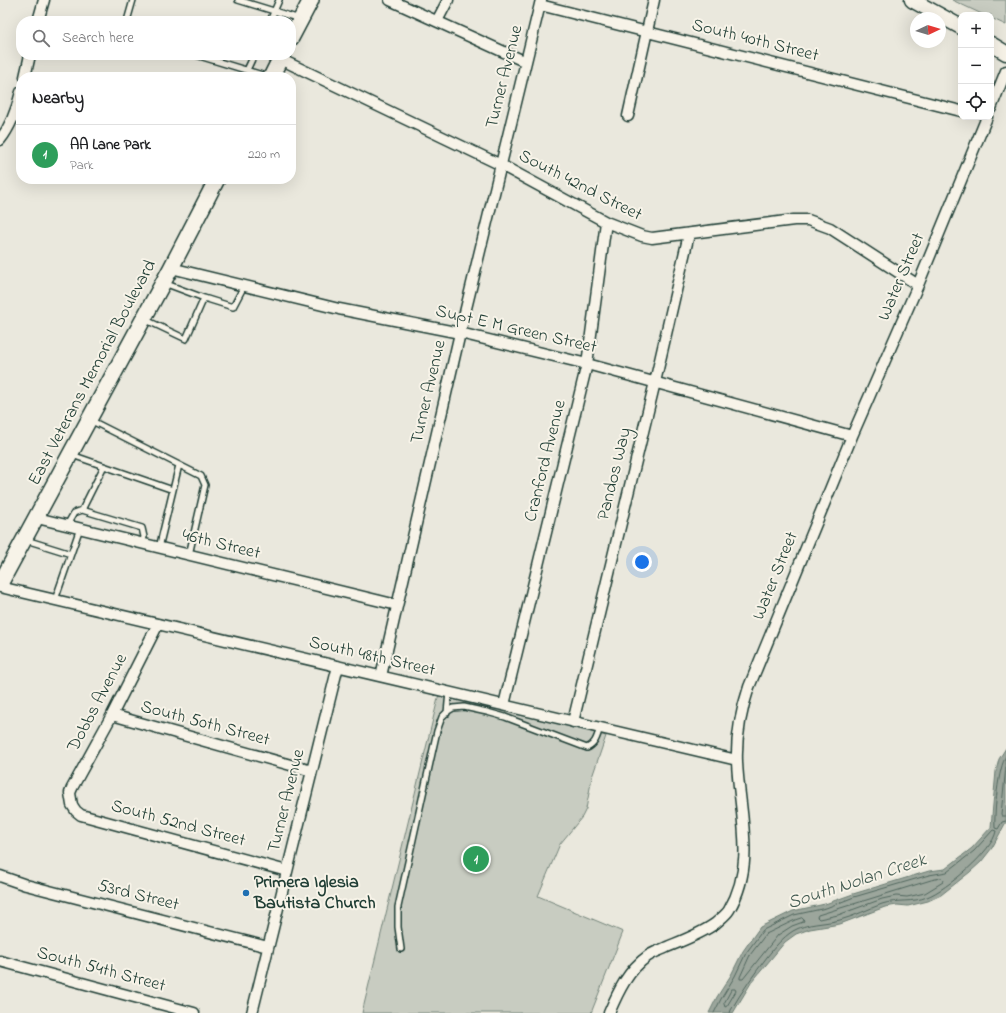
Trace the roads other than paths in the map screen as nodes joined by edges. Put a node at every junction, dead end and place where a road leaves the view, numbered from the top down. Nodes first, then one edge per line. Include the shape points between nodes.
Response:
1 (44, 0) edge
2 (133, 0) edge
3 (238, 0) edge
4 (279, 0) edge
5 (390, 0) edge
6 (448, 0) edge
7 (654, 0) edge
8 (912, 0) edge
9 (309, 1) edge
10 (540, 3) edge
11 (274, 11) junction
12 (39, 16) edge
13 (128, 16) edge
14 (272, 16) edge
15 (291, 16) edge
16 (296, 18) edge
17 (301, 19) junction
18 (437, 22) junction
19 (958, 25) edge
20 (296, 28) edge
21 (647, 32) junction
22 (994, 46) edge
23 (1006, 53) edge
24 (29, 60) edge
25 (213, 60) edge
26 (252, 60) edge
27 (278, 60) edge
28 (286, 60) edge
29 (526, 62) junction
30 (247, 70) junction
31 (1006, 71) edge
32 (26, 72) edge
33 (254, 72) edge
34 (272, 72) edge
35 (994, 101) edge
36 (958, 109) edge
37 (16, 110) edge
38 (628, 116) dead end
39 (986, 120) edge
40 (0, 140) edge
41 (501, 165) junction
42 (214, 184) edge
43 (606, 222) junction
44 (689, 234) junction
45 (171, 268) junction
46 (163, 282) junction
47 (918, 285) junction
48 (244, 286) junction
49 (204, 298) junction
50 (144, 319) junction
51 (460, 333) junction
52 (587, 364) junction
53 (655, 382) junction
54 (89, 420) junction
55 (852, 436) junction
56 (71, 454) junction
57 (179, 465) junction
58 (104, 466) junction
59 (173, 490) junction
60 (82, 510) junction
61 (37, 518) junction
62 (67, 525) junction
63 (80, 528) junction
64 (24, 540) junction
65 (142, 543) junction
66 (159, 548) junction
67 (71, 554) junction
68 (189, 555) junction
69 (0, 584) edge
70 (0, 587) edge
71 (55, 600) junction
72 (397, 605) junction
73 (158, 624) junction
74 (338, 666) junction
75 (381, 676) junction
76 (449, 692) junction
77 (504, 705) junction
78 (447, 713) junction
79 (112, 715) junction
80 (573, 722) junction
81 (600, 728) junction
82 (737, 760) junction
83 (312, 771) junction
84 (71, 798) joint
85 (287, 871) junction
86 (0, 876) edge
87 (268, 947) junction
88 (400, 949) dead end
89 (0, 961) edge
90 (194, 1013) edge
91 (252, 1013) edge
92 (609, 1013) edge

1 - 12 street
2 - 13 lane
3 - 11 lane
4 - 11 lane
5 - 18 street
6 - 18 street
7 - 21 street
8 - 19 main road
9 - 17 main road
10 - 21 street, South 40th Street
10 - 29 street, Turner Avenue
11 - 14 lane
11 - 15 lane
16 - 17 lane
17 - 20 main road
18 - 29 street
21 - 36 street, South 40th Street
21 - 38 street
22 - 23 main road
24 - 32 street
25 - 30 lane
26 - 30 lane
27 - 34 main road
28 - 41 street, South 42nd Street
29 - 41 street, Turner Avenue
30 - 33 lane
31 - 35 street
37 - 40 street
39 - 47 street, Water Street
41 - 43 street, South 42nd Street
41 - 51 street, Turner Avenue
42 - 45 main road, East Veterans Memorial Boulevard
43 - 44 street, South 42nd Street via 652,238
43 - 52 street, Cranford Avenue
44 - 47 street, South 42nd Street via 808,220 830,228
44 - 53 street, Pandos Way
45 - 46 main road, East Veterans Memorial Boulevard
45 - 48 street, Supt E M Green Street
46 - 49 lane
46 - 50 main road, East Veterans Memorial Boulevard
47 - 55 street, Water Street
48 - 49 lane via 234,307
48 - 51 street, Supt E M Green Street via 339,309
49 - 50 lane via 186,339
50 - 54 main road, East Veterans Memorial Boulevard
51 - 52 street, Supt E M Green Street
51 - 72 street, Turner Avenue
52 - 53 street, Supt E M Green Street
52 - 77 street, Cranford Avenue
53 - 55 street, Supt E M Green Street
53 - 80 street, Pandos Way
54 - 56 main road, East Veterans Memorial Boulevard
54 - 57 lane
55 - 82 street, Water Street via 749,687 739,723
56 - 58 lane
56 - 61 main road, East Veterans Memorial Boulevard
57 - 59 lane
57 - 68 lane via 201,476 205,485
58 - 59 lane
58 - 60 lane
59 - 66 lane
60 - 62 lane via 74,513
60 - 65 lane via 142,528
61 - 62 street, 46th Street
61 - 64 main road, East Veterans Memorial Boulevard
62 - 63 street, 46th Street
63 - 65 street, 46th Street
63 - 67 lane
64 - 67 lane
64 - 69 main road, East Veterans Memorial Boulevard
65 - 66 street, 46th Street
66 - 68 street, 46th Street
67 - 71 lane
68 - 72 street, 46th Street
70 - 71 street, South 48th Street
71 - 73 street, South 48th Street
72 - 75 street, Turner Avenue
73 - 74 street, South 48th Street
73 - 79 street, Dobbs Avenue
74 - 75 street, South 48th Street
74 - 83 street, Turner Avenue
75 - 76 street, South 48th Street
76 - 77 street, South 48th Street
76 - 78 lane
77 - 80 street, South 48th Street
78 - 81 lane via 458,707 487,712 587,748 595,742
78 - 88 lane via 442,717 437,731 398,907
79 - 83 street, South 50th Street
79 - 84 street, Dobbs Avenue via 76,779 70,792
80 - 81 street, South 48th Street
81 - 82 street, South 48th Street
82 - 92 street, Water Street via 745,848 741,882 728,912 704,931 648,956 626,979
83 - 85 street, Turner Avenue
84 - 85 street, South 52nd Street via 72,805 81,815
85 - 87 street, Turner Avenue
86 - 87 street, 53rd Street
87 - 91 street, Turner Avenue
89 - 90 street, South 54th Street

